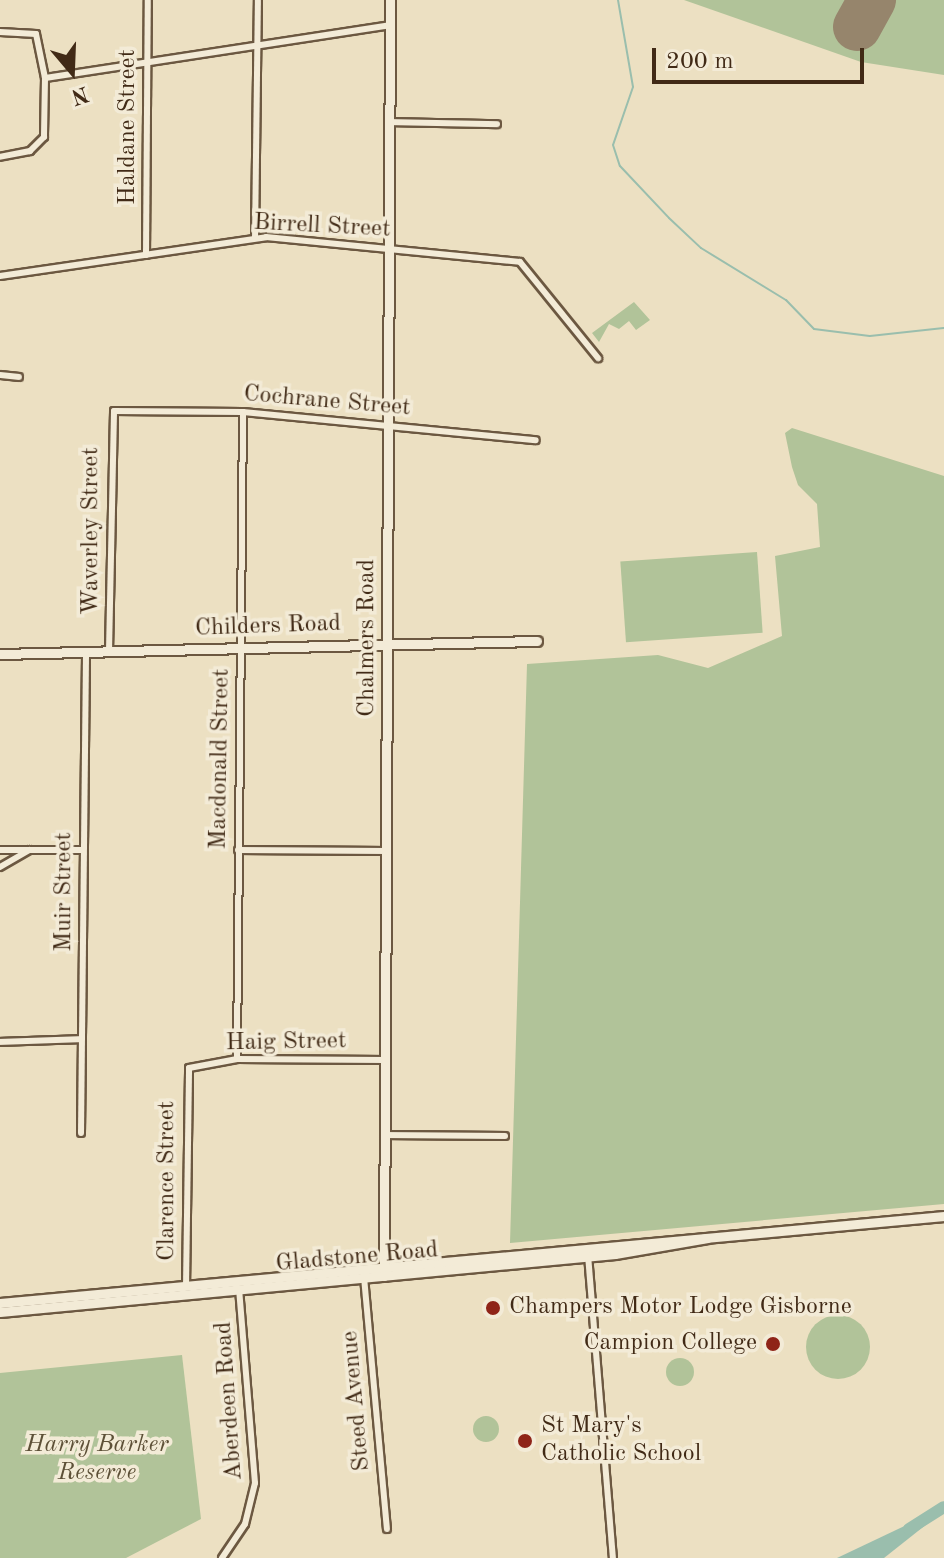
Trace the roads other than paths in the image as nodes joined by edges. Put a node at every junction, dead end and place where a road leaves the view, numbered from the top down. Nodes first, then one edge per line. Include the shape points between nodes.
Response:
1 (148, 0) edge
2 (258, 0) edge
3 (390, 0) edge
4 (390, 25) junction
5 (0, 32) edge
6 (257, 45) junction
7 (148, 62) junction
8 (45, 78) junction
9 (389, 122) junction
10 (497, 124) dead end
11 (0, 157) edge
12 (255, 238) junction
13 (387, 248) junction
14 (146, 255) junction
15 (0, 276) edge
16 (598, 358) dead end
17 (0, 375) edge
18 (19, 377) dead end
19 (114, 411) joint
20 (243, 412) junction
21 (387, 425) junction
22 (536, 440) dead end
23 (537, 641) dead end
24 (389, 643) junction
25 (241, 648) junction
26 (109, 651) junction
27 (86, 652) junction
28 (0, 654) edge
29 (0, 850) edge
30 (30, 850) junction
31 (83, 850) junction
32 (238, 850) junction
33 (387, 851) junction
34 (0, 867) edge
35 (82, 1039) junction
36 (0, 1042) edge
37 (237, 1059) junction
38 (385, 1060) junction
39 (189, 1068) joint
40 (81, 1133) dead end
41 (384, 1135) junction
42 (505, 1136) dead end
43 (944, 1216) edge
44 (588, 1253) junction
45 (383, 1272) junction
46 (364, 1274) junction
47 (238, 1285) junction
48 (186, 1290) junction
49 (0, 1303) edge
50 (0, 1312) edge
51 (387, 1529) dead end
52 (222, 1558) edge
53 (613, 1558) edge

1 - 7 street, Haldane Street
2 - 6 street
3 - 4 street, Chalmers Road
4 - 6 street
4 - 9 street, Chalmers Road
5 - 8 street via 36,34
6 - 7 street
6 - 12 street
7 - 8 street
7 - 14 street, Haldane Street
8 - 11 street via 44,137 30,151
9 - 10 street
9 - 13 street, Chalmers Road
12 - 13 street, Birrell Street
12 - 14 street, Birrell Street
13 - 16 street, Birrell Street via 525,264
13 - 21 street, Chalmers Road
14 - 15 street, Birrell Street
17 - 18 street
19 - 20 street, Cochrane Street
19 - 26 street, Waverley Street
20 - 21 street, Cochrane Street
20 - 25 street, Macdonald Street
21 - 22 street, Cochrane Street
21 - 24 street, Chalmers Road
23 - 24 street, Childers Road
24 - 25 street, Childers Road
24 - 33 street, Chalmers Road
25 - 26 street, Childers Road
25 - 32 street, Macdonald Street
26 - 27 street, Childers Road
27 - 28 street, Childers Road
27 - 31 street, Muir Street
29 - 30 street
30 - 31 street
30 - 34 street
31 - 35 street, Muir Street
32 - 33 street
32 - 37 street, Macdonald Street
33 - 38 street, Chalmers Road
35 - 36 street
35 - 40 street, Muir Street
37 - 38 street, Haig Street
37 - 39 street, Haig Street
38 - 41 street, Chalmers Road
39 - 48 street, Clarence Street
41 - 42 street
41 - 45 street, Chalmers Road
43 - 44 street, Gladstone Road via 717,1235
44 - 45 street, Gladstone Road
44 - 53 street
45 - 46 street, Gladstone Road
46 - 47 street, Gladstone Road
46 - 51 street, Steed Avenue
47 - 48 street, Gladstone Road
47 - 52 street, Aberdeen Road via 255,1483 245,1524
48 - 49 street, Gladstone Road
48 - 50 street, Gladstone Road

